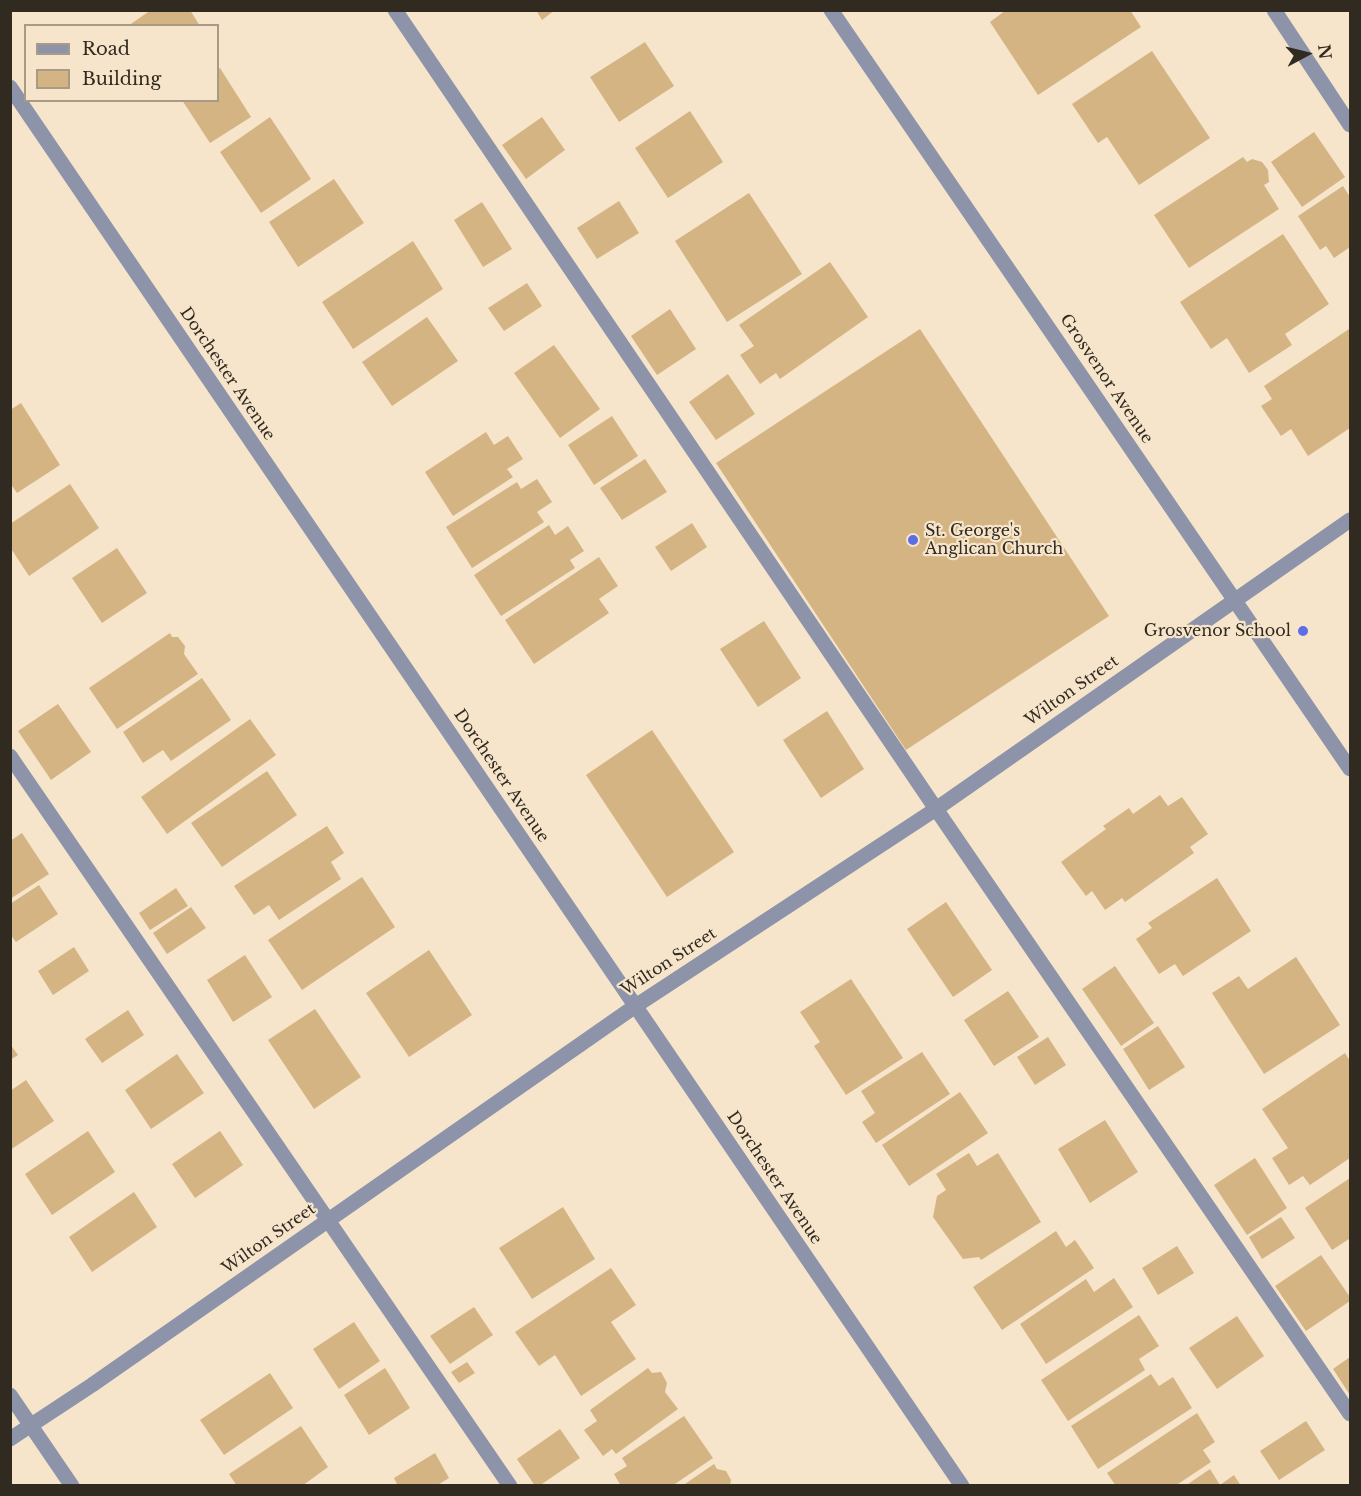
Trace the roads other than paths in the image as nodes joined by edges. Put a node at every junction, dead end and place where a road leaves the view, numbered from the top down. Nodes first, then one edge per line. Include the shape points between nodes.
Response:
1 (395, 10) edge
2 (831, 10) edge
3 (1274, 10) edge
4 (10, 87) edge
5 (1350, 125) edge
6 (1350, 520) edge
7 (1234, 599) junction
8 (10, 756) edge
9 (1350, 769) edge
10 (936, 809) junction
11 (634, 1007) junction
12 (329, 1219) junction
13 (10, 1395) edge
14 (1350, 1414) edge
15 (31, 1424) junction
16 (10, 1439) edge
17 (72, 1485) edge
18 (510, 1485) edge
19 (962, 1485) edge

1 - 10 street
2 - 7 street, Grosvenor Avenue
3 - 5 street
4 - 11 street, Dorchester Avenue
6 - 7 street, Wilton Street
7 - 9 street, Grosvenor Avenue
7 - 10 street, Wilton Street
8 - 12 street
10 - 11 street, Wilton Street
10 - 14 street
11 - 12 street, Wilton Street
11 - 19 street, Dorchester Avenue
12 - 15 street, Wilton Street
12 - 18 street
13 - 15 street
15 - 16 street, Wilton Street
15 - 17 street

